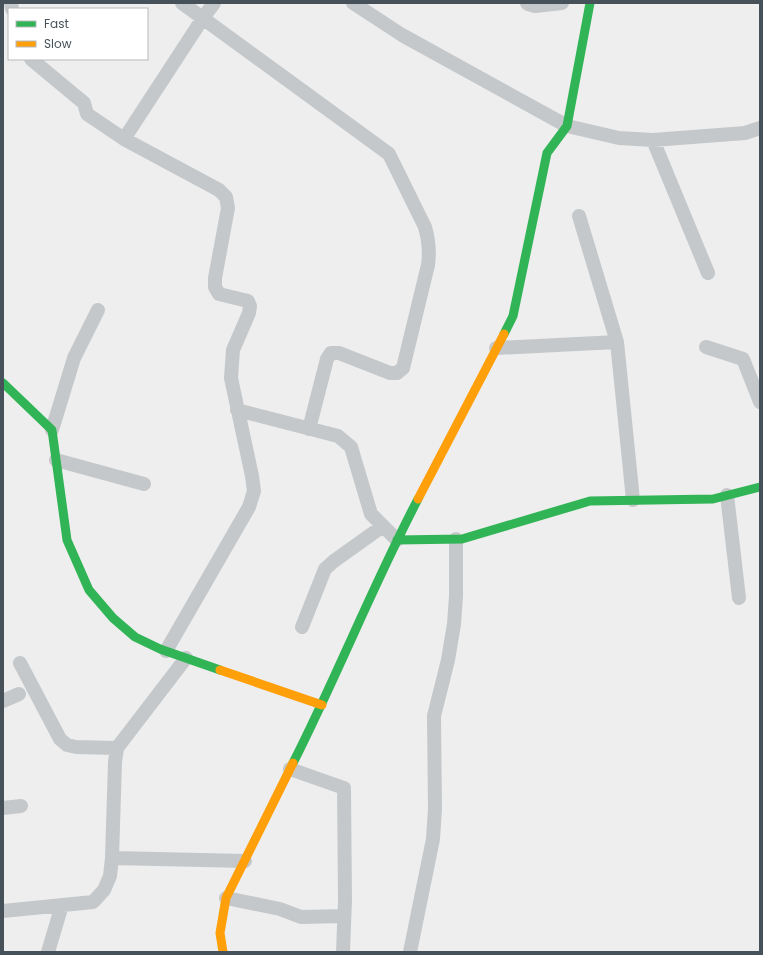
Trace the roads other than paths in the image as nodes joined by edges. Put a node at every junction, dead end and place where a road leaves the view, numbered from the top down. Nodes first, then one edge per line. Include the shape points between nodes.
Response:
1 (182, 3) edge
2 (214, 3) edge
3 (353, 3) edge
4 (527, 3) edge
5 (562, 3) edge
6 (590, 3) edge
7 (203, 18) junction
8 (33, 60) edge
9 (567, 126) junction
10 (760, 128) edge
11 (745, 133) junction
12 (124, 139) junction
13 (654, 140) junction
14 (760, 140) edge
15 (579, 216) dead end
16 (708, 273) dead end
17 (98, 310) dead end
18 (617, 342) junction
19 (706, 347) dead end
20 (496, 348) junction
21 (3, 383) edge
22 (760, 402) edge
23 (237, 410) junction
24 (309, 429) junction
25 (52, 430) junction
26 (56, 460) junction
27 (144, 484) dead end
28 (760, 487) edge
29 (726, 495) junction
30 (633, 500) junction
31 (383, 526) junction
32 (456, 539) junction
33 (397, 540) junction
34 (739, 598) dead end
35 (302, 627) dead end
36 (166, 651) junction
37 (186, 658) junction
38 (20, 663) dead end
39 (19, 694) dead end
40 (3, 701) edge
41 (322, 705) junction
42 (117, 748) junction
43 (290, 769) junction
44 (21, 806) dead end
45 (3, 808) edge
46 (112, 858) junction
47 (245, 860) junction
48 (226, 898) junction
49 (62, 905) junction
50 (3, 911) edge
51 (344, 916) junction
52 (48, 952) edge
53 (223, 952) edge
54 (342, 952) edge
55 (410, 952) edge

1 - 7 street
2 - 7 street
3 - 9 street via 402,35
4 - 5 street via 535,6
6 - 9 street
7 - 12 street
7 - 24 street via 389,154 429,239 428,265 402,368 397,373 390,373 339,353 331,353 327,359
8 - 12 street via 84,103 87,114
9 - 13 street via 619,138
9 - 20 street via 547,153 513,316
10 - 11 street
11 - 13 street
11 - 14 street
12 - 23 street via 219,190 226,197 228,208 215,287 218,294 248,301 250,306 233,350 231,378
13 - 16 street
15 - 18 street
17 - 25 street via 74,358
18 - 20 street
18 - 30 street
19 - 22 street via 743,359
20 - 33 street
21 - 25 street
23 - 24 street
23 - 36 street via 254,491 249,507
24 - 31 street via 338,436 351,447 372,514
25 - 26 street
26 - 27 street
26 - 36 street via 67,540 89,590 113,618 135,636
28 - 29 street
29 - 30 street via 713,499
29 - 34 street
30 - 32 street via 590,501
31 - 33 street
31 - 35 street via 326,569
32 - 33 street
32 - 55 street via 454,624 434,716 433,839
33 - 41 street
36 - 37 street
37 - 41 street
37 - 42 street
38 - 42 street via 60,739 76,747
39 - 40 street
41 - 43 street
42 - 46 street
43 - 47 street
43 - 51 street via 344,788
44 - 45 street
46 - 47 street
46 - 49 street via 110,876 104,890 93,902
47 - 48 street
48 - 51 street via 280,909 301,917
48 - 53 street via 220,933
49 - 50 street
49 - 52 street
51 - 54 street

